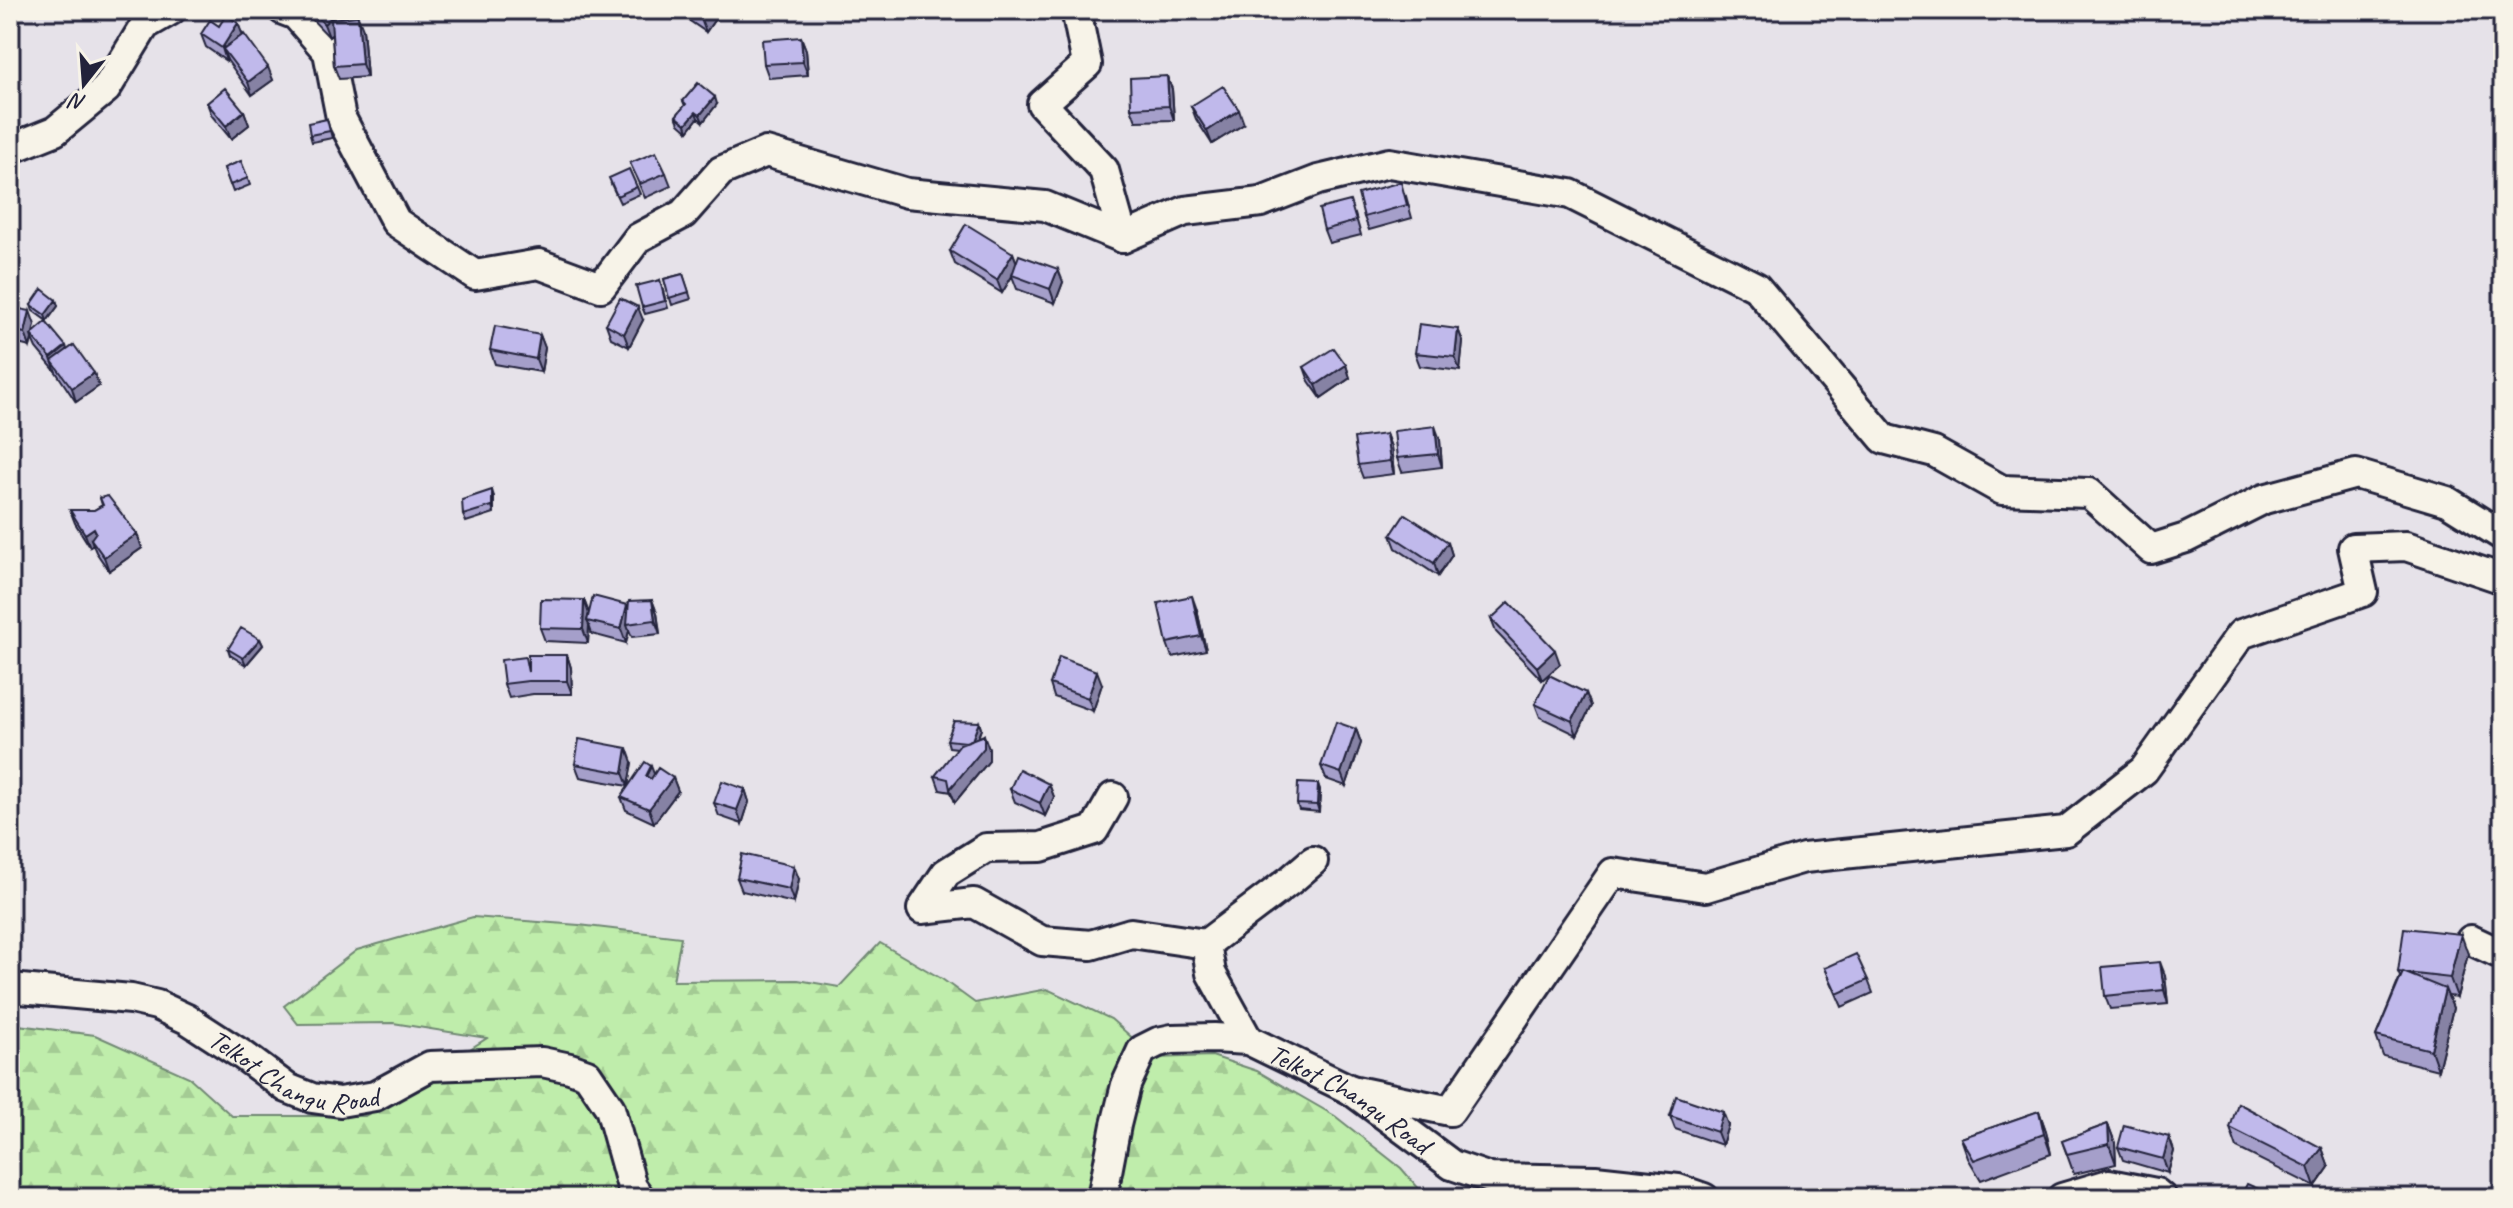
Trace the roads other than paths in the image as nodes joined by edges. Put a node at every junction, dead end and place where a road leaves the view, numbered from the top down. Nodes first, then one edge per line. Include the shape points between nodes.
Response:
1 (171, 10) edge
2 (283, 10) edge
3 (1076, 10) edge
4 (10, 149) edge
5 (1123, 238) junction
6 (2503, 536) edge
7 (2503, 579) edge
8 (1113, 797) dead end
9 (1313, 861) dead end
10 (2471, 940) dead end
11 (1206, 944) junction
12 (2503, 955) edge
13 (10, 988) edge
14 (1248, 1040) junction
15 (1351, 1090) junction
16 (640, 1198) edge
17 (1102, 1198) edge
18 (1704, 1198) edge
19 (2062, 1198) edge
20 (2162, 1198) edge

1 - 4 street via 145,25 106,89 55,131
2 - 5 street via 296,15 328,52 341,118 396,222 475,275 539,264 601,287 638,238 683,214 721,171 766,152 907,193 1045,206
3 - 5 street via 1087,64 1042,104 1104,170
5 - 6 street via 1185,211 1261,202 1318,180 1389,163 1570,194 1756,287 1884,439 1934,452 2002,490 2089,493 2151,549 2186,538 2264,499 2356,474 2447,501
7 - 15 street via 2406,546 2353,548 2363,592 2241,634 2144,770 2066,831 1804,858 1706,887 1613,873 1450,1111
8 - 11 street via 1094,830 1041,847 986,848 946,873 922,909 974,903 1042,941 1091,945 1131,933
9 - 11 street
10 - 12 street
11 - 14 street via 1211,973
13 - 16 street, Telkot Changu Road via 157,1005 187,1019 287,1088 340,1102 375,1096 430,1066 542,1062 570,1068 587,1074 610,1108 632,1187
14 - 15 street, Telkot Changu Road
14 - 17 street, Telkot Changu Road via 1172,1039 1142,1050 1126,1085
15 - 18 street, Telkot Changu Road via 1452,1165 1490,1178 1595,1180 1678,1189
19 - 20 street via 2109,1184

